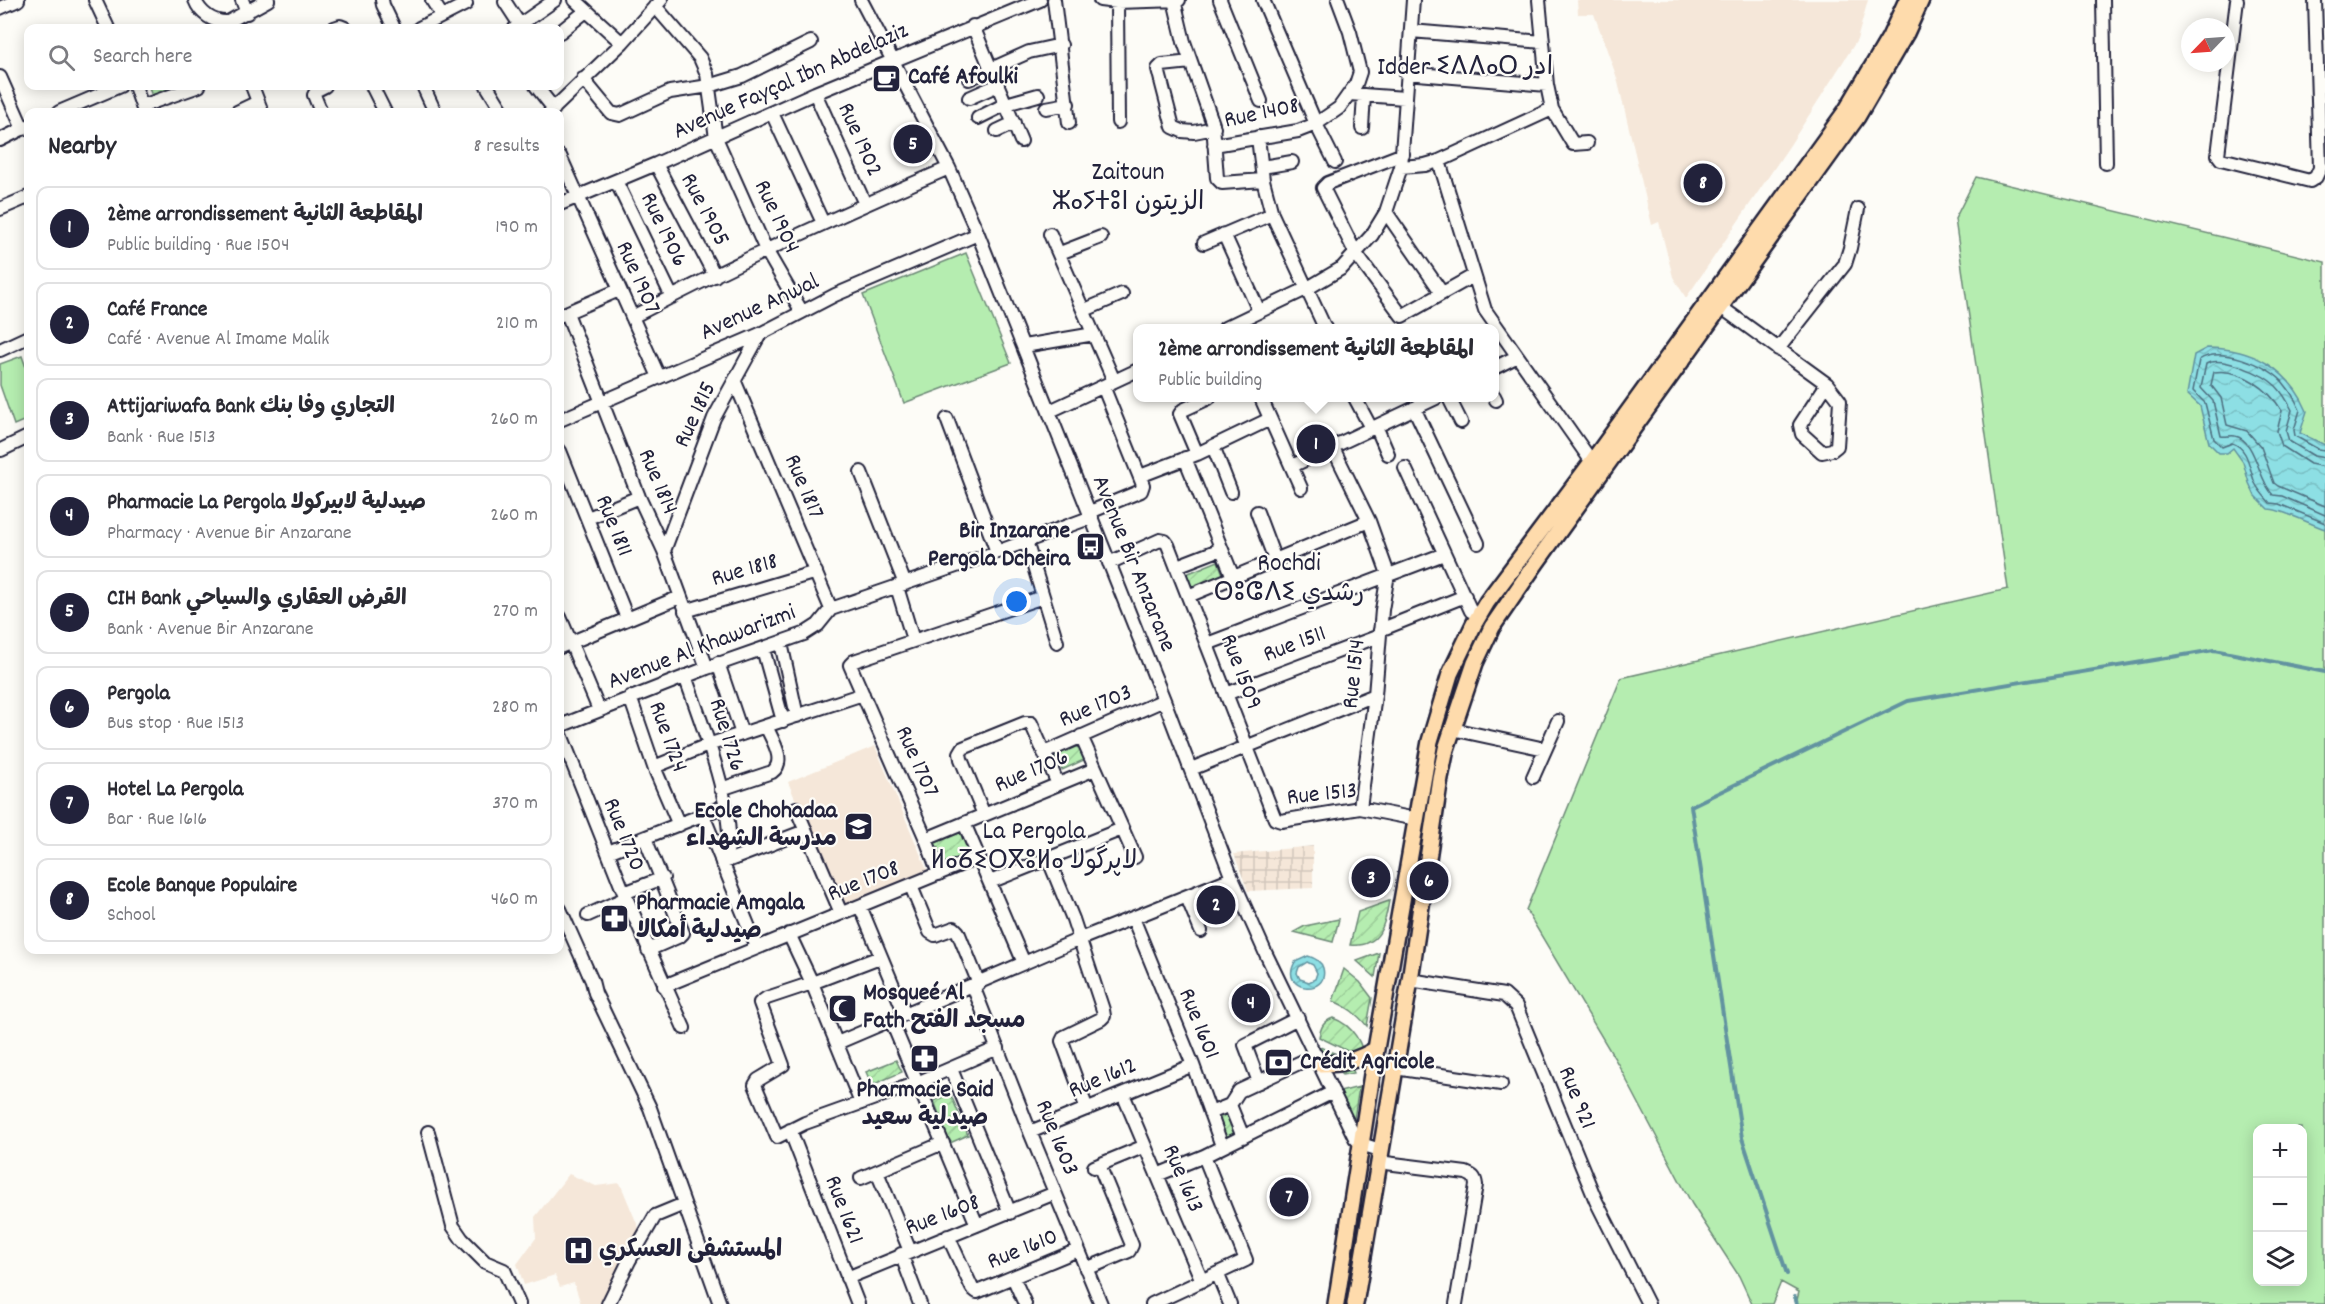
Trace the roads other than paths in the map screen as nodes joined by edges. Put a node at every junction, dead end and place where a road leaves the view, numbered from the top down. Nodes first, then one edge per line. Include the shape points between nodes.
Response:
1 (18, 0) edge
2 (95, 0) edge
3 (242, 0) edge
4 (268, 0) edge
5 (432, 0) edge
6 (555, 0) edge
7 (574, 0) edge
8 (1040, 0) edge
9 (1054, 0) edge
10 (1100, 0) edge
11 (1174, 0) edge
12 (1179, 0) edge
13 (1220, 0) edge
14 (1263, 0) edge
15 (1338, 0) edge
16 (1413, 0) edge
17 (1539, 0) edge
18 (1907, 0) edge
19 (1921, 0) edge
20 (2103, 0) edge
21 (2237, 0) edge
22 (2315, 0) edge
23 (198, 1) edge
24 (505, 2) dead end
25 (865, 2) edge
26 (1116, 2) junction
27 (382, 3) edge
28 (658, 3) edge
29 (466, 4) dead end
30 (542, 4) edge
31 (0, 8) edge
32 (586, 11) junction
33 (247, 13) junction
34 (442, 16) junction
35 (106, 24) edge
36 (226, 24) edge
37 (230, 24) edge
38 (392, 24) edge
39 (426, 24) edge
40 (516, 24) edge
41 (520, 24) edge
42 (973, 26) junction
43 (564, 29) edge
44 (1411, 31) junction
45 (811, 42) dead end
46 (1542, 42) junction
47 (622, 43) junction
48 (1061, 45) junction
49 (894, 61) junction
50 (1191, 62) junction
51 (992, 69) junction
52 (1406, 73) junction
53 (0, 77) edge
54 (969, 79) dead end
55 (583, 80) junction
56 (998, 85) junction
57 (1547, 85) junction
58 (709, 86) junction
59 (111, 90) edge
60 (136, 90) edge
61 (189, 90) edge
62 (254, 90) edge
63 (317, 90) edge
64 (374, 90) edge
65 (425, 90) edge
66 (489, 90) edge
67 (539, 90) edge
68 (815, 93) junction
69 (1349, 94) junction
70 (1038, 95) dead end
71 (1364, 95) junction
72 (969, 98) dead end
73 (1405, 98) junction
74 (1261, 101) dead end
75 (1006, 104) junction
76 (1068, 104) junction
77 (260, 107) edge
78 (68, 108) edge
79 (143, 108) edge
80 (145, 108) edge
81 (319, 108) edge
82 (383, 108) edge
83 (433, 108) edge
84 (501, 108) edge
85 (550, 108) edge
86 (555, 108) edge
87 (1046, 108) dead end
88 (1552, 109) junction
89 (772, 113) junction
90 (978, 117) dead end
91 (1118, 122) dead end
92 (1014, 123) junction
93 (1069, 123) dead end
94 (24, 124) edge
95 (1316, 124) junction
96 (1214, 128) junction
97 (1362, 128) dead end
98 (24, 129) edge
99 (997, 131) dead end
100 (1258, 136) junction
101 (716, 138) junction
102 (0, 140) edge
103 (1021, 141) dead end
104 (1587, 143) dead end
105 (1214, 146) junction
106 (1403, 154) junction
107 (1439, 161) junction
108 (1293, 162) dead end
109 (1335, 162) dead end
110 (2106, 163) dead end
111 (656, 164) junction
112 (564, 165) edge
113 (1401, 167) junction
114 (949, 168) junction
115 (1263, 174) junction
116 (616, 181) junction
117 (578, 196) junction
118 (24, 199) edge
119 (564, 202) edge
120 (864, 204) junction
121 (0, 209) edge
122 (1858, 209) dead end
123 (1386, 212) junction
124 (1272, 214) junction
125 (823, 223) junction
126 (978, 234) junction
127 (1050, 234) dead end
128 (1224, 234) junction
129 (1101, 237) dead end
130 (1204, 243) dead end
131 (766, 250) junction
132 (1060, 253) junction
133 (1356, 254) junction
134 (715, 276) junction
135 (1473, 276) junction
136 (1308, 288) junction
137 (618, 290) junction
138 (1442, 293) junction
139 (1122, 294) dead end
140 (672, 297) junction
141 (1715, 303) junction
142 (1085, 310) junction
143 (1259, 311) junction
144 (802, 312) junction
145 (564, 314) edge
146 (564, 316) edge
147 (632, 317) junction
148 (1233, 324) edge
149 (1323, 324) edge
150 (1494, 324) edge
151 (1499, 331) edge
152 (760, 334) junction
153 (1094, 334) junction
154 (24, 339) edge
155 (1024, 346) junction
156 (1779, 349) junction
157 (0, 350) edge
158 (1516, 357) junction
159 (1499, 366) edge
160 (1133, 372) edge
161 (659, 377) junction
162 (735, 382) junction
163 (1109, 384) junction
164 (1827, 384) junction
165 (601, 402) junction
166 (1200, 402) edge
167 (1263, 402) edge
168 (1357, 402) edge
169 (1427, 402) edge
170 (1451, 402) edge
171 (1414, 408) junction
172 (1050, 411) junction
173 (564, 418) edge
174 (947, 419) dead end
175 (1270, 419) junction
176 (1461, 422) dead end
177 (1373, 427) junction
178 (24, 439) edge
179 (1213, 446) junction
180 (1333, 448) junction
181 (1, 450) edge
182 (1388, 454) dead end
183 (1191, 456) junction
184 (564, 461) edge
185 (1592, 462) junction
186 (1292, 466) junction
187 (1405, 468) dead end
188 (861, 472) dead end
189 (1140, 476) junction
190 (572, 482) junction
191 (564, 485) edge
192 (1301, 488) dead end
193 (1231, 492) dead end
194 (639, 497) junction
195 (1257, 512) dead end
196 (1091, 514) junction
197 (588, 518) junction
198 (1369, 521) junction
199 (1026, 541) junction
200 (1478, 543) dead end
201 (1221, 549) junction
202 (663, 551) junction
203 (997, 552) junction
204 (1444, 554) junction
205 (1275, 560) junction
206 (1110, 563) junction
207 (1177, 566) junction
208 (816, 572) junction
209 (1388, 574) junction
210 (1233, 577) junction
211 (901, 586) junction
212 (1188, 596) junction
213 (1464, 596) junction
214 (680, 597) junction
215 (1043, 597) junction
216 (831, 609) junction
217 (685, 611) junction
218 (1471, 611) dead end
219 (627, 618) junction
220 (1380, 633) junction
221 (914, 640) junction
222 (1057, 642) dead end
223 (781, 643) junction
224 (1207, 644) junction
225 (565, 645) edge
226 (763, 649) junction
227 (713, 665) junction
228 (685, 676) junction
229 (863, 694) junction
230 (1226, 694) junction
231 (1374, 695) junction
232 (630, 697) junction
233 (1164, 700) junction
234 (599, 710) junction
235 (797, 716) junction
236 (783, 721) junction
237 (1558, 721) dead end
238 (564, 724) edge
239 (766, 726) junction
240 (1452, 729) junction
241 (742, 734) junction
242 (1081, 736) junction
243 (564, 742) edge
244 (708, 745) junction
245 (1246, 747) junction
246 (1545, 749) junction
247 (1044, 753) junction
248 (654, 767) junction
249 (1095, 769) junction
250 (1191, 770) junction
251 (1533, 777) dead end
252 (1058, 784) junction
253 (721, 789) junction
254 (725, 806) junction
255 (796, 808) dead end
256 (1360, 808) junction
257 (1272, 814) joint
258 (703, 815) junction
259 (984, 815) junction
260 (1416, 819) junction
261 (964, 823) junction
262 (679, 825) junction
263 (1122, 830) junction
264 (805, 831) junction
265 (645, 838) junction
266 (926, 839) junction
267 (608, 852) junction
268 (979, 856) junction
269 (1135, 857) dead end
270 (1048, 858) junction
271 (721, 862) junction
272 (939, 874) junction
273 (663, 878) junction
274 (1232, 878) junction
275 (990, 882) junction
276 (911, 886) junction
277 (625, 896) junction
278 (1187, 897) junction
279 (860, 906) junction
280 (841, 913) junction
281 (588, 915) dead end
282 (1133, 918) junction
283 (564, 919) edge
284 (1200, 931) dead end
285 (789, 934) junction
286 (1080, 939) junction
287 (757, 947) junction
288 (648, 950) junction
289 (880, 957) junction
290 (1024, 963) junction
291 (1410, 980) junction
292 (812, 983) junction
293 (976, 985) junction
294 (664, 986) junction
295 (905, 1014) junction
296 (1298, 1018) junction
297 (891, 1020) junction
298 (684, 1028) dead end
299 (837, 1043) junction
300 (998, 1048) junction
301 (1376, 1049) junction
302 (1318, 1060) junction
303 (1193, 1065) junction
304 (1395, 1068) junction
305 (951, 1069) junction
306 (1259, 1082) junction
307 (917, 1083) junction
308 (1501, 1084) dead end
309 (1333, 1092) junction
310 (1123, 1094) junction
311 (861, 1103) junction
312 (1230, 1105) junction
313 (1087, 1109) junction
314 (1210, 1113) junction
315 (790, 1130) junction
316 (428, 1132) dead end
317 (1030, 1132) junction
318 (1243, 1137) junction
319 (943, 1143) junction
320 (1361, 1144) junction
321 (1145, 1146) junction
322 (1222, 1146) junction
323 (1204, 1156) junction
324 (1379, 1156) junction
325 (876, 1172) junction
326 (1157, 1175) junction
327 (861, 1178) dead end
328 (1055, 1193) junction
329 (684, 1204) junction
330 (1010, 1213) junction
331 (977, 1225) junction
332 (948, 1236) junction
333 (1078, 1250) junction
334 (906, 1253) junction
335 (1086, 1269) junction
336 (1218, 1275) junction
337 (1013, 1277) junction
338 (847, 1278) junction
339 (1202, 1281) junction
340 (1645, 1303) edge
341 (519, 1304) edge
342 (608, 1304) edge
343 (720, 1304) edge
344 (858, 1304) edge
345 (920, 1304) edge
346 (1024, 1304) edge
347 (1101, 1304) edge
348 (1154, 1304) edge
349 (1230, 1304) edge
350 (1336, 1304) edge
351 (1355, 1304) edge
352 (1456, 1304) edge

1 - 31 street
2 - 35 street
3 - 33 street
4 - 33 street
5 - 34 street
6 - 30 street
7 - 32 street
8 - 42 street, Avenue Fayçal Ibn Abdelaziz
9 - 48 street
10 - 26 street
11 - 12 street
11 - 26 street
11 - 50 street
13 - 74 street
14 - 95 street
15 - 69 street, Rue 1408 via 1360,72
16 - 44 street
17 - 46 street
18 - 141 main road via 1846,111
19 - 141 main road via 1888,67 1857,117
20 - 110 street
21 - 22 street via 2218,155 2221,159 2308,181 2316,177 2320,168
23 - 36 street via 200,10
24 - 40 street
25 - 49 street, Avenue Bir Anzarane
26 - 91 street
27 - 38 street
28 - 47 street
28 - 58 street, Rue 1904 via 699,58
29 - 34 street
30 - 41 street
32 - 43 street
32 - 47 street
33 - 37 street
34 - 39 street
42 - 49 street, Avenue Fayçal Ibn Abdelaziz
42 - 51 street
44 - 46 street
44 - 52 street
45 - 58 street via 742,76
46 - 57 street
47 - 55 street
48 - 51 street via 1029,52
48 - 76 street
49 - 68 street, Avenue Fayçal Ibn Abdelaziz
49 - 114 street, Avenue Bir Anzarane
50 - 96 street
50 - 96 street via 1162,65 1158,69 1170,120 1182,132
51 - 54 street
51 - 56 street
52 - 57 street
52 - 73 street
53 - 94 street
55 - 58 street via 616,115 670,92
55 - 86 street
56 - 72 street
56 - 75 street
57 - 88 street
58 - 101 street, Rue 1904
59 - 78 street
60 - 79 street
61 - 80 street
62 - 77 street
63 - 81 street via 314,95
64 - 82 street
65 - 83 street
66 - 84 street
67 - 85 street
68 - 89 street, Avenue Fayçal Ibn Abdelaziz
68 - 120 street, Rue 1902
69 - 71 street
69 - 95 street, Rue 1408 via 1335,112
70 - 75 street
71 - 73 street
71 - 97 street
73 - 106 street
75 - 90 street
75 - 92 street
76 - 87 street
76 - 93 street
88 - 104 street via 1573,144
88 - 107 street
89 - 101 street, Avenue Fayçal Ibn Abdelaziz
89 - 125 street
92 - 99 street
92 - 103 street
95 - 100 street, Rue 1408 via 1290,133
95 - 109 street
96 - 105 street
98 - 102 street
100 - 105 street, Rue 1408
100 - 115 street
101 - 111 street, Avenue Fayçal Ibn Abdelaziz
101 - 131 street, Rue 1904
105 - 115 street via 1217,178 1222,183
106 - 113 street
106 - 133 street via 1323,188
107 - 113 street
107 - 135 street
108 - 115 street
111 - 116 street, Avenue Fayçal Ibn Abdelaziz
111 - 134 street, Rue 1905
112 - 117 street, Rue 1907
113 - 123 street
114 - 120 street
114 - 126 street, Avenue Bir Anzarane
115 - 124 street
116 - 117 street, Avenue Fayçal Ibn Abdelaziz
116 - 140 street, Rue 1906
117 - 119 street, Avenue Fayçal Ibn Abdelaziz
117 - 137 street, Rue 1907
118 - 121 street
120 - 125 street
122 - 156 street via 1845,264
123 - 133 street
123 - 138 street
124 - 128 street
124 - 136 street
125 - 131 street
126 - 144 street, Avenue Anwal
126 - 155 street, Avenue Bir Anzarane
127 - 132 street
128 - 130 street
128 - 143 street
129 - 132 street
131 - 134 street
131 - 144 street, Rue 1904
132 - 142 street
133 - 136 street via 1342,268
133 - 138 street via 1403,316
134 - 140 street
135 - 138 street
135 - 150 street
136 - 143 street
136 - 149 street
137 - 145 street
137 - 147 street, Rue 1907
139 - 142 street
140 - 147 street
141 - 156 street
141 - 185 main road
141 - 240 main road via 1492,627
142 - 153 street
143 - 148 street
144 - 152 street, Avenue Anwal
146 - 165 street, Rue 1814
147 - 161 street, Rue 1907
151 - 158 street
152 - 161 street, Avenue Anwal
152 - 162 street, Rue 1815
153 - 155 street
153 - 163 street
154 - 157 street
155 - 172 street, Avenue Bir Anzarane
156 - 164 street
158 - 159 street
158 - 185 street
160 - 163 street
161 - 165 street, Avenue Anwal
162 - 202 street, Rue 1815 via 711,427
162 - 208 street, Rue 1817
163 - 172 street
163 - 189 street
164 - 164 street via 1840,401 1840,415 1837,446 1822,452 1802,434 1800,425
165 - 173 street, Avenue Anwal
165 - 194 street, Rue 1814
166 - 183 street via 1180,414
167 - 175 street
168 - 177 street
169 - 171 street
170 - 176 street
171 - 177 street
171 - 200 street
172 - 196 street, Avenue Bir Anzarane
174 - 203 street
175 - 179 street
175 - 186 street
177 - 180 street
177 - 182 street
178 - 181 street
179 - 183 street
179 - 193 street
180 - 186 street
180 - 198 street, Rue 1514
183 - 189 street
183 - 201 street
184 - 190 street, Rue 1811
185 - 260 main road via 1474,624 1450,674 1440,706
186 - 192 street
187 - 204 street
188 - 211 street
189 - 196 street, Avenue Al Khawarizmi via 1141,491
190 - 191 street
190 - 197 street, Rue 1811
194 - 197 street
194 - 202 street, Rue 1814
195 - 205 street
196 - 199 street, Avenue Al Khawarizmi
196 - 206 street, Avenue Bir Anzarane
197 - 219 street, Rue 1811
198 - 205 street
198 - 209 street, Rue 1514
199 - 203 street, Avenue Al Khawarizmi
199 - 215 street
201 - 207 street
201 - 210 street
202 - 214 street, Rue 1814
203 - 211 street, Avenue Al Khawarizmi
204 - 209 street
204 - 213 street
205 - 210 street
206 - 207 street, Rue 1509 via 1160,540 1168,545
206 - 233 street, Avenue Bir Anzarane
207 - 212 street, Rue 1509
208 - 216 street, Rue 1817
208 - 217 street, Rue 1818
209 - 220 street, Rue 1514
209 - 224 street
210 - 212 street
211 - 216 street, Avenue Al Khawarizmi
211 - 221 street
212 - 224 street, Rue 1509
213 - 218 street
213 - 220 street, Rue 1511
214 - 217 street, Rue 1814
214 - 219 street
215 - 221 street
215 - 222 street
216 - 223 street, Avenue Al Khawarizmi via 804,634
217 - 227 street, Rue 1814
219 - 225 street
220 - 230 street, Rue 1511
220 - 231 street, Rue 1514
221 - 229 street, Rue 1707 via 850,665
223 - 226 street, Avenue Al Khawarizmi
223 - 235 street
224 - 230 street, Rue 1509
225 - 234 street
226 - 227 street, Avenue Al Khawarizmi
226 - 236 street
227 - 228 street, Avenue Al Khawarizmi
227 - 241 street, Rue 1726
228 - 232 street, Avenue Al Khawarizmi
228 - 244 street, Rue 1726
229 - 235 street
229 - 266 street, Rue 1707
230 - 245 street, Rue 1509
231 - 245 street
231 - 256 street, Rue 1514
232 - 234 street, Avenue Al Khawarizmi
232 - 248 street, Rue 1724
233 - 242 street, Rue 1703
233 - 250 street, Avenue Bir Anzarane
234 - 238 street, Avenue Al Khawarizmi
235 - 236 street
236 - 239 street
237 - 246 street
239 - 241 street
239 - 253 street via 780,762 778,768
240 - 246 street
240 - 291 main road via 1440,778
241 - 244 street
242 - 247 street, Rue 1703
242 - 249 street
243 - 267 street, Rue 1720
244 - 248 street
244 - 253 street, Rue 1726
245 - 250 street
245 - 257 street, Rue 1509
246 - 251 street
247 - 252 street
247 - 259 street, Rue 1706 via 1028,722 963,748 961,759
248 - 262 street, Rue 1724
249 - 252 street, Rue 1706
249 - 263 street
250 - 274 street, Avenue Bir Anzarane
252 - 259 street, Rue 1706
253 - 254 street, Rue 1726
254 - 258 street
254 - 271 street, Rue 1726 via 729,847
255 - 264 street
256 - 257 street, Rue 1513 via 1281,821
256 - 260 street, Rue 1513
258 - 262 street
258 - 271 street
259 - 261 street, Rue 1706
260 - 301 main road
261 - 266 street, Rue 1706
261 - 268 street
262 - 265 street
263 - 269 street
263 - 270 street
264 - 271 street
264 - 280 street
265 - 267 street
265 - 273 street
266 - 272 street, Rue 1707
267 - 277 street, Rue 1720
268 - 272 street, Rue 1708
268 - 275 street
270 - 275 street
270 - 286 street
271 - 287 street
272 - 276 street, Rue 1708
273 - 277 street
273 - 288 street via 683,933
274 - 278 street
274 - 296 street, Avenue Bir Anzarane
275 - 290 street
276 - 279 street, Rue 1708
276 - 293 street, Rue 1603 via 930,932 935,935 954,928 958,932
277 - 281 street
277 - 288 street, Rue 1720
278 - 282 street
278 - 284 street
279 - 280 street, Rue 1708
279 - 289 street
280 - 285 street, Rue 1708
282 - 286 street
282 - 303 street, Rue 1601
283 - 329 street via 650,1108
285 - 287 street, Rue 1708
285 - 292 street
286 - 290 street
286 - 313 street via 1104,1016 1062,1041
287 - 294 street, Rue 1708
288 - 294 street, Rue 1720
289 - 292 street
289 - 295 street
290 - 293 street
291 - 304 main road
291 - 340 street, Rue 921 via 1504,995 1516,1006 1596,1201
292 - 299 street
292 - 315 street via 760,1003 783,1065 755,1084 777,1137
293 - 295 street
293 - 300 street, Rue 1603
294 - 298 street, Rue 1720
295 - 297 street
296 - 302 street, Avenue Bir Anzarane
296 - 306 street via 1245,1045
297 - 299 street
297 - 307 street
299 - 311 street
300 - 305 street
300 - 317 street, Rue 1603
301 - 302 main road via 1340,1064
301 - 320 main road
302 - 306 street
302 - 309 street, Avenue Bir Anzarane
303 - 310 street, Rue 1612
303 - 314 street, Rue 1601
304 - 308 street
304 - 324 main road
305 - 307 street
305 - 330 street
306 - 312 street via 1239,1091
307 - 311 street
307 - 319 street
309 - 318 street
309 - 320 street, Avenue Bir Anzarane via 1354,1138
310 - 313 street, Rue 1612
310 - 321 street, Rue 1613
311 - 315 street
312 - 314 street
312 - 318 street
313 - 317 street, Rue 1612
314 - 322 street, Rue 1601
315 - 338 street, Rue 1621
316 - 341 street via 453,1226 485,1262 504,1270
317 - 328 street, Rue 1603
318 - 322 street
319 - 325 street
319 - 331 street
320 - 324 street
320 - 350 main road
321 - 326 street, Rue 1613
321 - 335 street via 1095,1166 1132,1245 1129,1251
322 - 323 street
323 - 326 street
323 - 336 street via 1246,1257 1243,1263
324 - 351 main road
324 - 352 street via 1466,1173 1475,1179
325 - 327 street
325 - 334 street
326 - 339 street, Rue 1613
328 - 330 street, Rue 1608
328 - 333 street, Rue 1603
329 - 342 street via 655,1216
329 - 343 street
330 - 331 street, Rue 1608
331 - 332 street, Rue 1608
332 - 334 street, Rue 1608
332 - 337 street, Rue 1610 via 975,1291
333 - 335 street, Rue 1603
333 - 337 street, Rue 1610
334 - 338 street, Rue 1608
334 - 345 street
335 - 347 street, Rue 1603
336 - 339 street
336 - 349 street
337 - 346 street
338 - 344 street, Rue 1621
339 - 348 street

